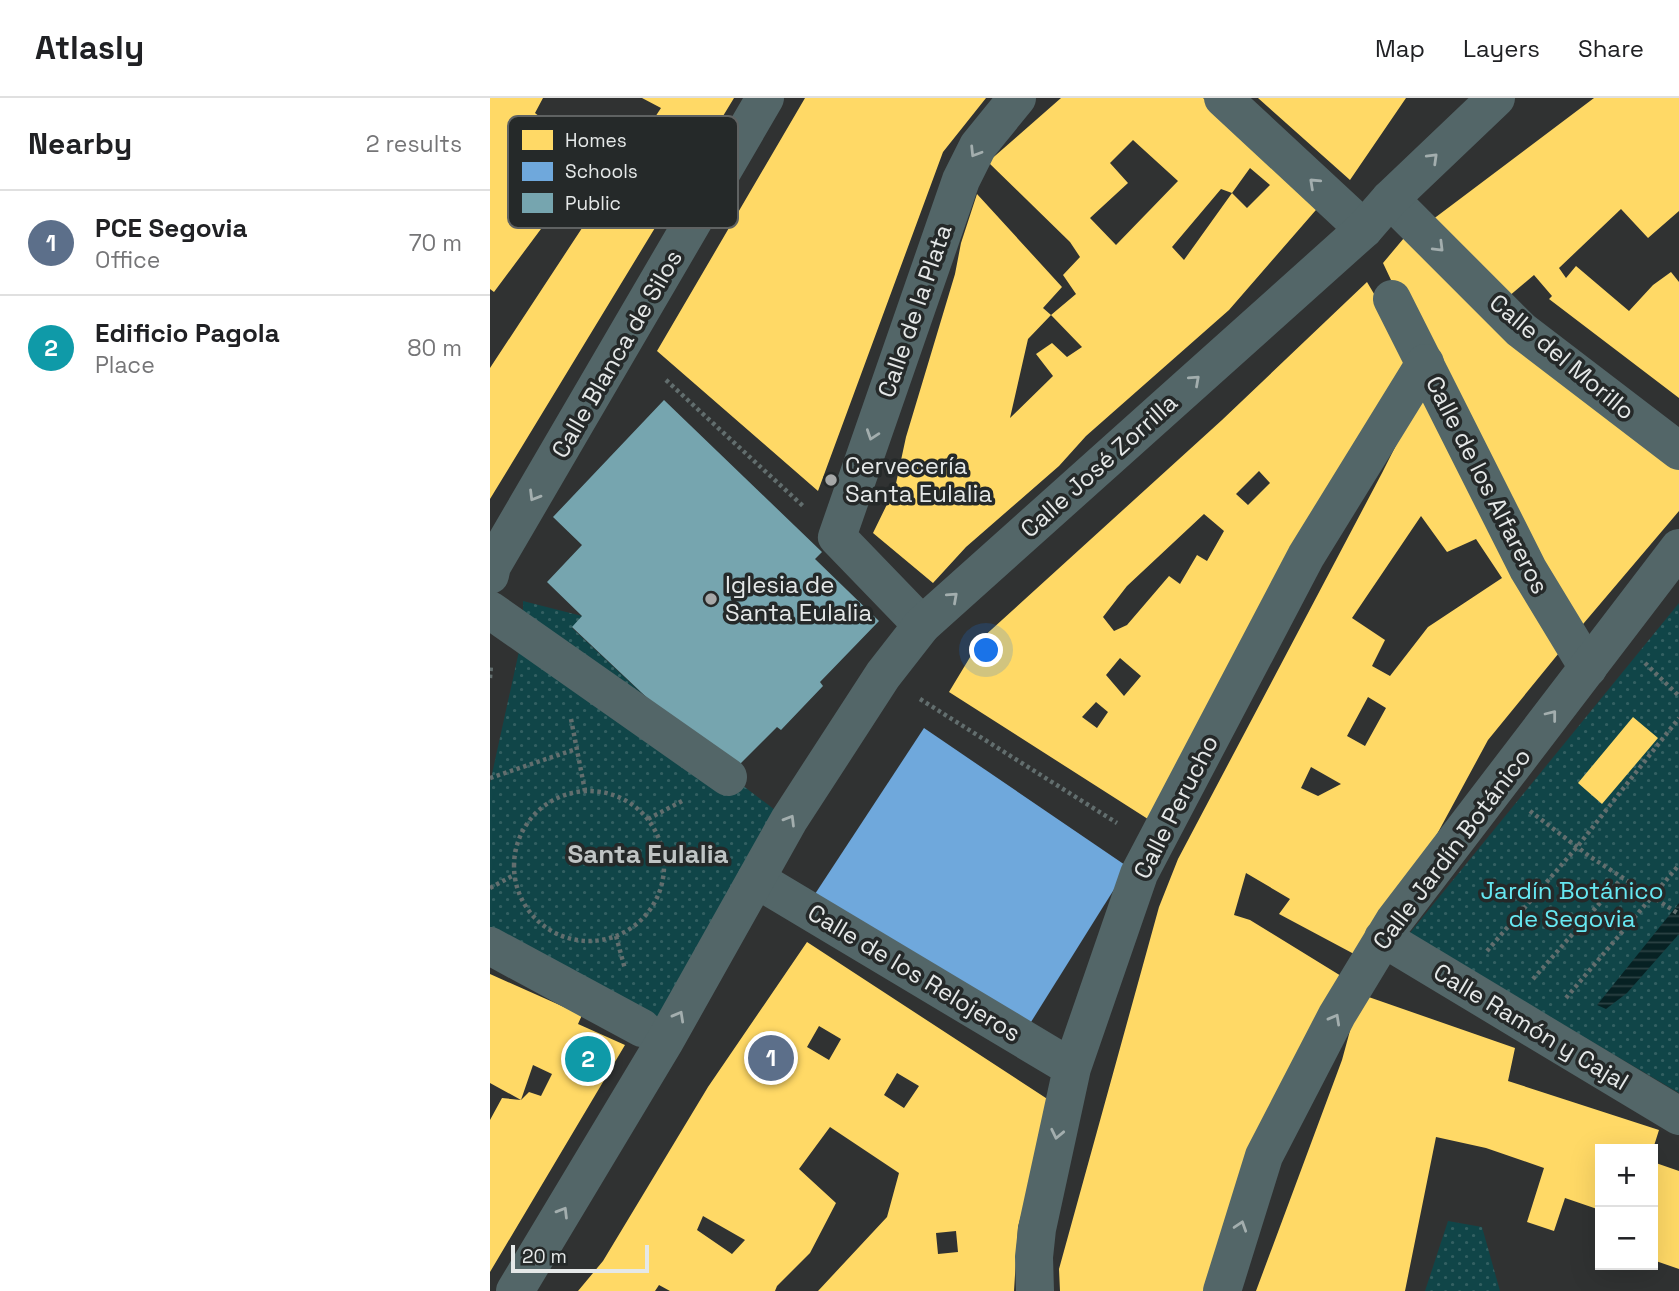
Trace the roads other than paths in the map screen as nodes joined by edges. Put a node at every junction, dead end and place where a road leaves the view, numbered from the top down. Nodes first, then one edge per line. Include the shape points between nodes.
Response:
1 (765, 98) edge
2 (1017, 98) edge
3 (1223, 98) edge
4 (1496, 98) edge
5 (738, 144) edge
6 (1390, 199) junction
7 (689, 228) edge
8 (1364, 229) junction
9 (1392, 299) dead end
10 (1425, 363) junction
11 (1679, 452) edge
12 (1679, 548) edge
13 (490, 575) edge
14 (490, 610) edge
15 (922, 625) junction
16 (1588, 668) junction
17 (728, 777) dead end
18 (756, 879) junction
19 (1382, 938) junction
20 (490, 946) edge
21 (642, 1028) dead end
22 (1072, 1068) junction
23 (1679, 1116) edge
24 (515, 1291) edge
25 (1035, 1291) edge
26 (1222, 1291) edge

1 -> 5 street, Calle Blanca de Silos
2 -> 15 street, Calle de la Plata via 978,146 961,180 837,537
8 -> 3 street
6 -> 4 street, Calle José Zorrilla
6 - 8 street, Calle José Zorrilla
6 -> 11 street, Calle del Morillo via 1521,330
7 -> 13 street, Calle Blanca de Silos
15 -> 8 street, Calle José Zorrilla
9 - 10 street, Calle de los Alfareros
10 - 16 street, Calle de los Alfareros via 1528,569
10 - 22 street, Calle Perucho via 1306,556 1153,846 1139,874
12 - 16 street, Calle Jardín Botánico
14 - 17 street
18 -> 15 street, Calle José Zorrilla via 883,675
19 -> 16 street, Calle Jardín Botánico
18 - 22 street, Calle de los Relojeros
24 -> 18 street, Calle José Zorrilla via 666,1041
19 - 23 street, Calle Ramón y Cajal
26 -> 19 street, Calle Jardín Botánico via 1264,1156
20 - 21 street
22 -> 25 street, Calle Perucho via 1037,1229

